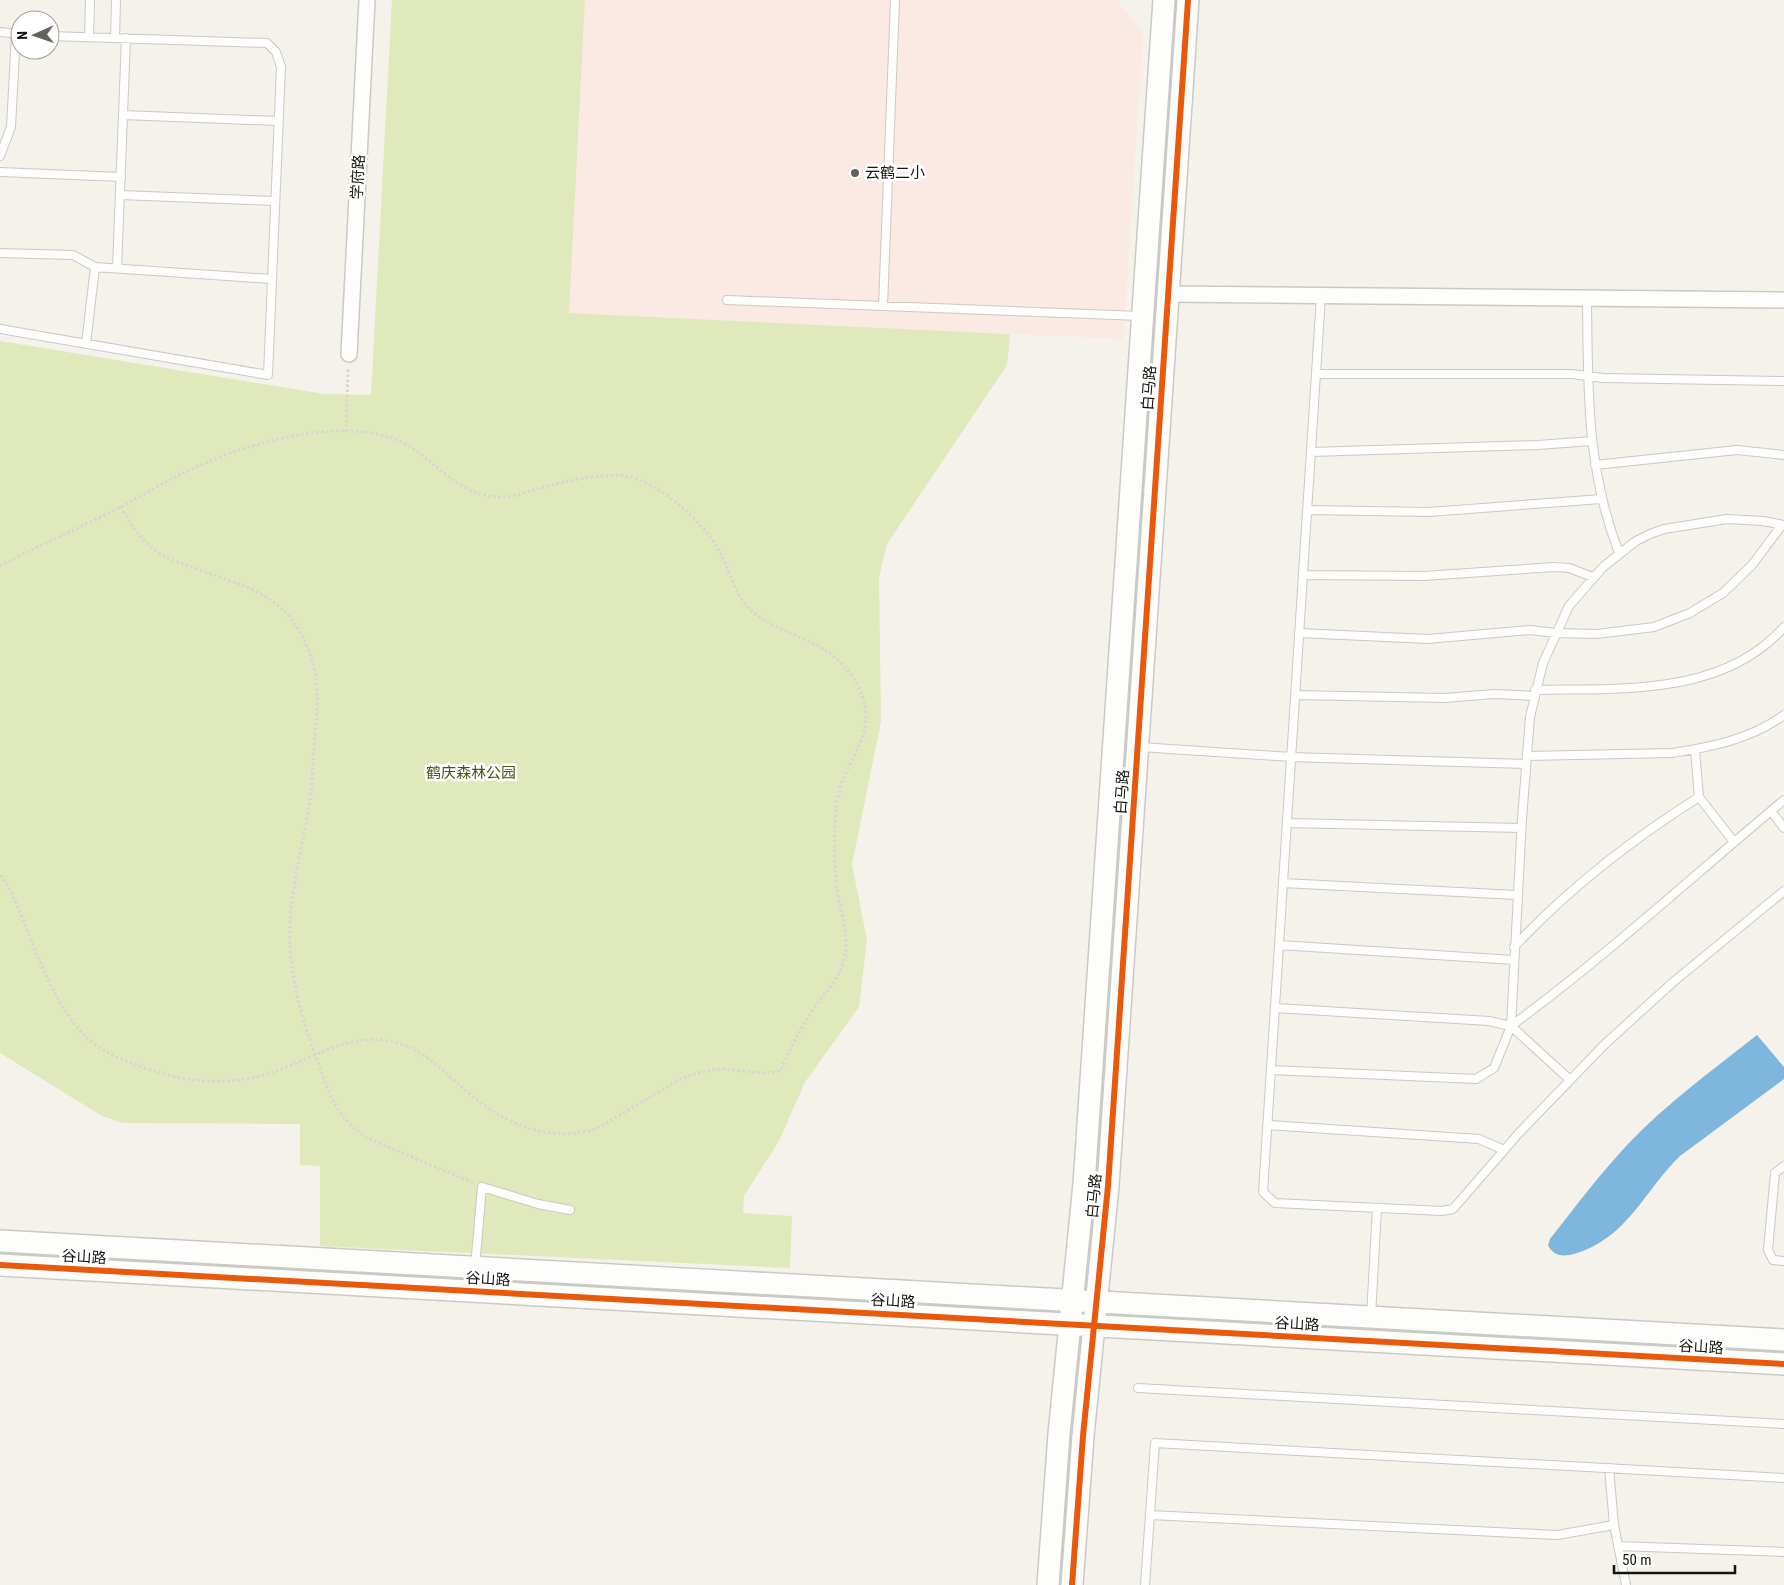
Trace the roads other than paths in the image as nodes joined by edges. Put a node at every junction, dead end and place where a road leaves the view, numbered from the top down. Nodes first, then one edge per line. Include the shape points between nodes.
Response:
1 (90, 0) edge
2 (116, 0) edge
3 (367, 0) edge
4 (895, 0) edge
5 (1164, 0) edge
6 (1188, 0) edge
7 (60, 36) edge
8 (89, 37) junction
9 (115, 38) junction
10 (126, 38) junction
11 (16, 60) edge
12 (123, 115) junction
13 (278, 121) junction
14 (0, 156) edge
15 (0, 172) edge
16 (120, 177) junction
17 (120, 195) junction
18 (275, 201) junction
19 (0, 253) edge
20 (95, 267) junction
21 (117, 268) junction
22 (272, 279) junction
23 (1168, 294) junction
24 (1321, 296) junction
25 (1587, 298) junction
26 (727, 300) dead end
27 (1784, 300) edge
28 (883, 306) junction
29 (1143, 316) junction
30 (0, 330) edge
31 (86, 344) junction
32 (349, 354) road end
33 (1316, 374) junction
34 (1588, 376) junction
35 (1784, 381) edge
36 (1592, 441) junction
37 (1311, 452) junction
38 (1784, 455) edge
39 (1595, 465) junction
40 (1601, 499) junction
41 (1307, 510) junction
42 (1783, 525) edge
43 (1619, 553) junction
44 (1303, 575) junction
45 (1593, 577) junction
46 (1784, 627) edge
47 (1300, 633) junction
48 (1555, 634) junction
49 (1535, 693) junction
50 (1295, 695) junction
51 (1784, 715) edge
52 (1138, 747) junction
53 (1695, 750) junction
54 (1291, 757) junction
55 (1526, 760) junction
56 (1699, 797) junction
57 (1784, 800) edge
58 (1770, 812) junction
59 (1287, 823) junction
60 (1521, 828) junction
61 (1784, 828) edge
62 (1734, 842) junction
63 (1283, 883) junction
64 (1784, 891) edge
65 (1517, 895) junction
66 (1279, 945) junction
67 (1514, 947) junction
68 (1514, 960) junction
69 (1275, 1008) junction
70 (1511, 1026) junction
71 (1271, 1070) junction
72 (1569, 1079) junction
73 (1268, 1126) junction
74 (1504, 1150) junction
75 (1784, 1166) edge
76 (1377, 1208) junction
77 (570, 1210) dead end
78 (0, 1241) edge
79 (1784, 1261) edge
80 (0, 1265) edge
81 (475, 1267) junction
82 (1072, 1299) junction
83 (1096, 1301) junction
84 (1371, 1316) junction
85 (1070, 1324) junction
86 (1094, 1325) junction
87 (1784, 1340) edge
88 (1784, 1364) edge
89 (1138, 1388) dead end
90 (1784, 1424) edge
91 (1609, 1468) junction
92 (1784, 1478) edge
93 (1150, 1515) junction
94 (1614, 1525) junction
95 (1618, 1546) junction
96 (1784, 1552) edge
97 (1048, 1585) edge
98 (1072, 1585) edge
99 (1145, 1585) edge
100 (1626, 1585) edge

1 - 8 lane
2 - 9 lane
3 - 32 street, 学府路
4 - 28 lane
5 - 29 street, 白马路
6 - 23 street, 白马路
7 - 8 lane
8 - 9 lane
9 - 10 lane
10 - 12 lane
10 - 13 lane via 267,43 280,62
11 - 14 lane via 11,127
12 - 13 lane
12 - 16 lane
13 - 18 lane
15 - 16 lane
16 - 17 lane
17 - 18 lane
17 - 21 lane
18 - 22 lane
19 - 20 lane via 73,255
20 - 21 lane
20 - 31 lane
21 - 22 lane
22 - 31 lane via 268,374
23 - 24 street
23 - 52 street, 白马路
24 - 25 street
24 - 33 lane
25 - 27 street
25 - 34 lane
26 - 28 lane
28 - 29 lane
29 - 82 street, 白马路 via 1084,1184
30 - 31 lane
33 - 34 lane
33 - 37 lane
34 - 35 lane
34 - 36 lane
36 - 37 lane
36 - 39 lane
37 - 41 lane
38 - 39 lane via 1737,450
39 - 40 lane
40 - 41 lane via 1429,512
40 - 43 lane
41 - 44 lane
42 - 43 lane via 1727,519 1674,528 1650,534
42 - 48 lane via 1738,580 1690,614 1654,627 1626,632
43 - 45 lane
44 - 45 lane via 1424,576 1554,567 1568,568
44 - 47 lane
45 - 48 lane via 1569,606
46 - 49 lane via 1738,661 1678,683
47 - 48 lane via 1428,639 1530,630
47 - 50 lane
48 - 49 lane
49 - 50 lane via 1445,698
49 - 55 lane
50 - 54 lane
51 - 53 lane via 1746,736
52 - 54 lane
52 - 83 street, 白马路 via 1109,1176
53 - 55 lane
53 - 56 lane
54 - 55 lane
54 - 59 lane
55 - 60 lane
56 - 62 lane
56 - 67 lane via 1588,875
57 - 58 lane
58 - 61 lane
58 - 62 lane
59 - 60 lane
59 - 63 lane
60 - 65 lane
62 - 70 lane via 1599,960
63 - 65 lane
63 - 66 lane
64 - 72 lane via 1638,1013
65 - 67 lane
66 - 68 lane
66 - 69 lane
67 - 68 lane
68 - 70 lane
69 - 70 lane via 1489,1021
69 - 71 lane
70 - 71 lane via 1494,1068 1476,1079
70 - 72 lane
71 - 73 lane
72 - 74 lane
73 - 74 lane via 1479,1139
73 - 76 lane via 1263,1192 1275,1203
74 - 76 lane via 1453,1209
75 - 79 lane via 1775,1173 1768,1250 1773,1260
76 - 84 lane
77 - 81 lane via 482,1187
78 - 81 street, 谷山路
80 - 85 street, 谷山路
81 - 82 street, 谷山路
82 - 83 street, 谷山路
82 - 85 street, 白马路
83 - 84 street, 谷山路
83 - 86 street, 白马路
84 - 87 street, 谷山路
85 - 86 street, 谷山路
85 - 97 street, 白马路 via 1058,1434
86 - 88 street, 谷山路
86 - 98 street, 白马路
89 - 90 lane
91 - 92 lane
91 - 93 lane via 1155,1443
91 - 94 lane
93 - 94 lane via 1557,1535
93 - 99 lane
94 - 95 lane
95 - 96 lane
95 - 100 lane

